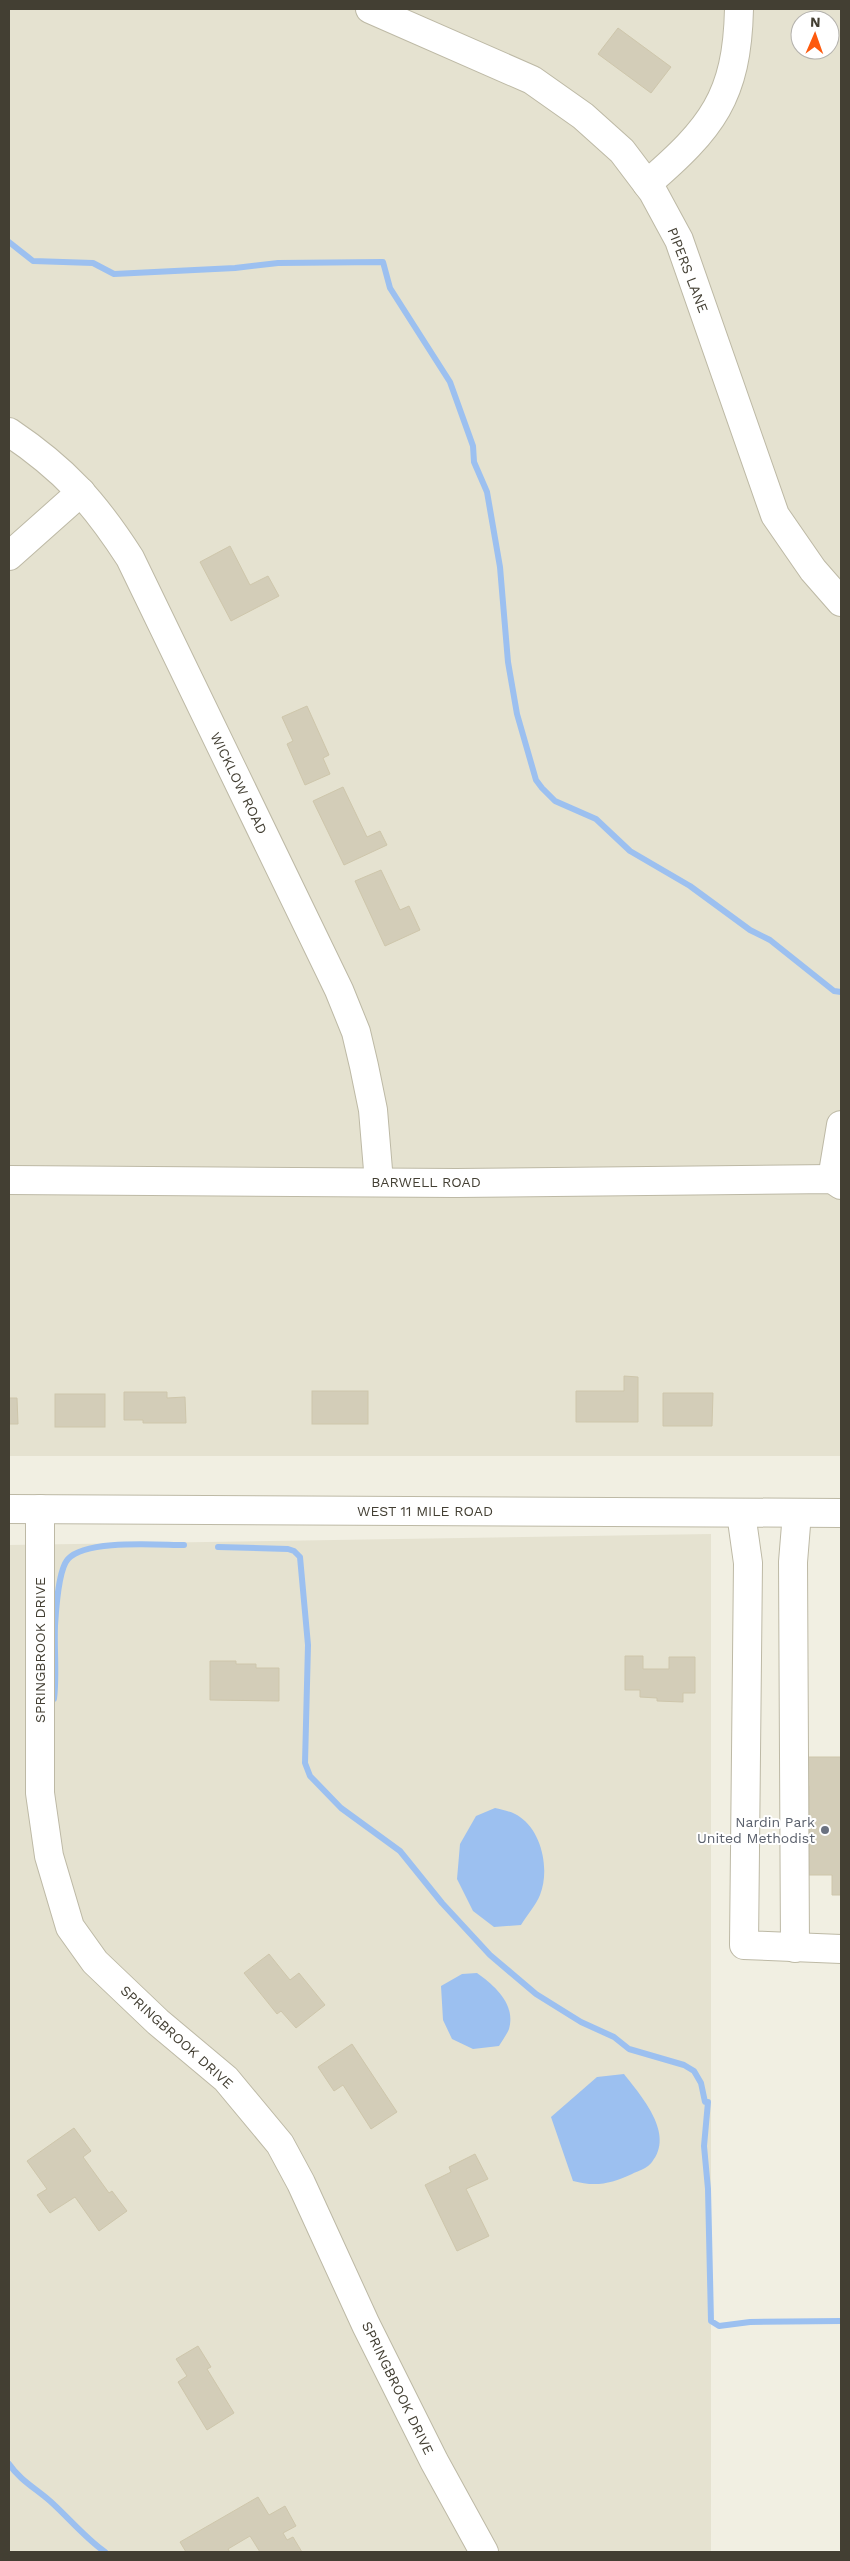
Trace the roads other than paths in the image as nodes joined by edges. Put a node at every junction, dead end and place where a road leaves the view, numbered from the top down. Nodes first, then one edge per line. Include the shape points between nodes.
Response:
1 (370, 9) edge
2 (738, 9) edge
3 (647, 184) junction
4 (9, 432) edge
5 (81, 492) junction
6 (9, 556) edge
7 (841, 602) edge
8 (841, 1125) edge
9 (9, 1180) edge
10 (379, 1182) junction
11 (836, 1182) edge
12 (9, 1509) edge
13 (40, 1510) junction
14 (741, 1513) junction
15 (797, 1513) junction
16 (841, 1513) edge
17 (795, 1948) junction
18 (841, 1949) edge
19 (484, 2552) edge

1 - 3 street, PIPERS LANE via 532,80 583,116 622,151
2 - 3 street via 734,68 725,93 683,154
3 - 7 street, PIPERS LANE via 679,240 775,515 813,570
4 - 5 street, WICKLOW ROAD via 45,457
5 - 6 street
5 - 10 street, WICKLOW ROAD via 130,558 339,990 356,1032 364,1066 373,1110
8 - 11 street
9 - 10 street, BARWELL ROAD
10 - 11 street, BARWELL ROAD
12 - 13 street, WEST 11 MILE ROAD
13 - 14 street, WEST 11 MILE ROAD
13 - 19 street, SPRINGBROOK DRIVE via 40,1793 49,1856 70,1927 102,1968 158,2022 226,2079 280,2144 434,2461
14 - 15 street, WEST 11 MILE ROAD
14 - 17 street via 748,1563 744,1945
15 - 16 street, WEST 11 MILE ROAD
15 - 17 street via 792,1562
17 - 18 street

